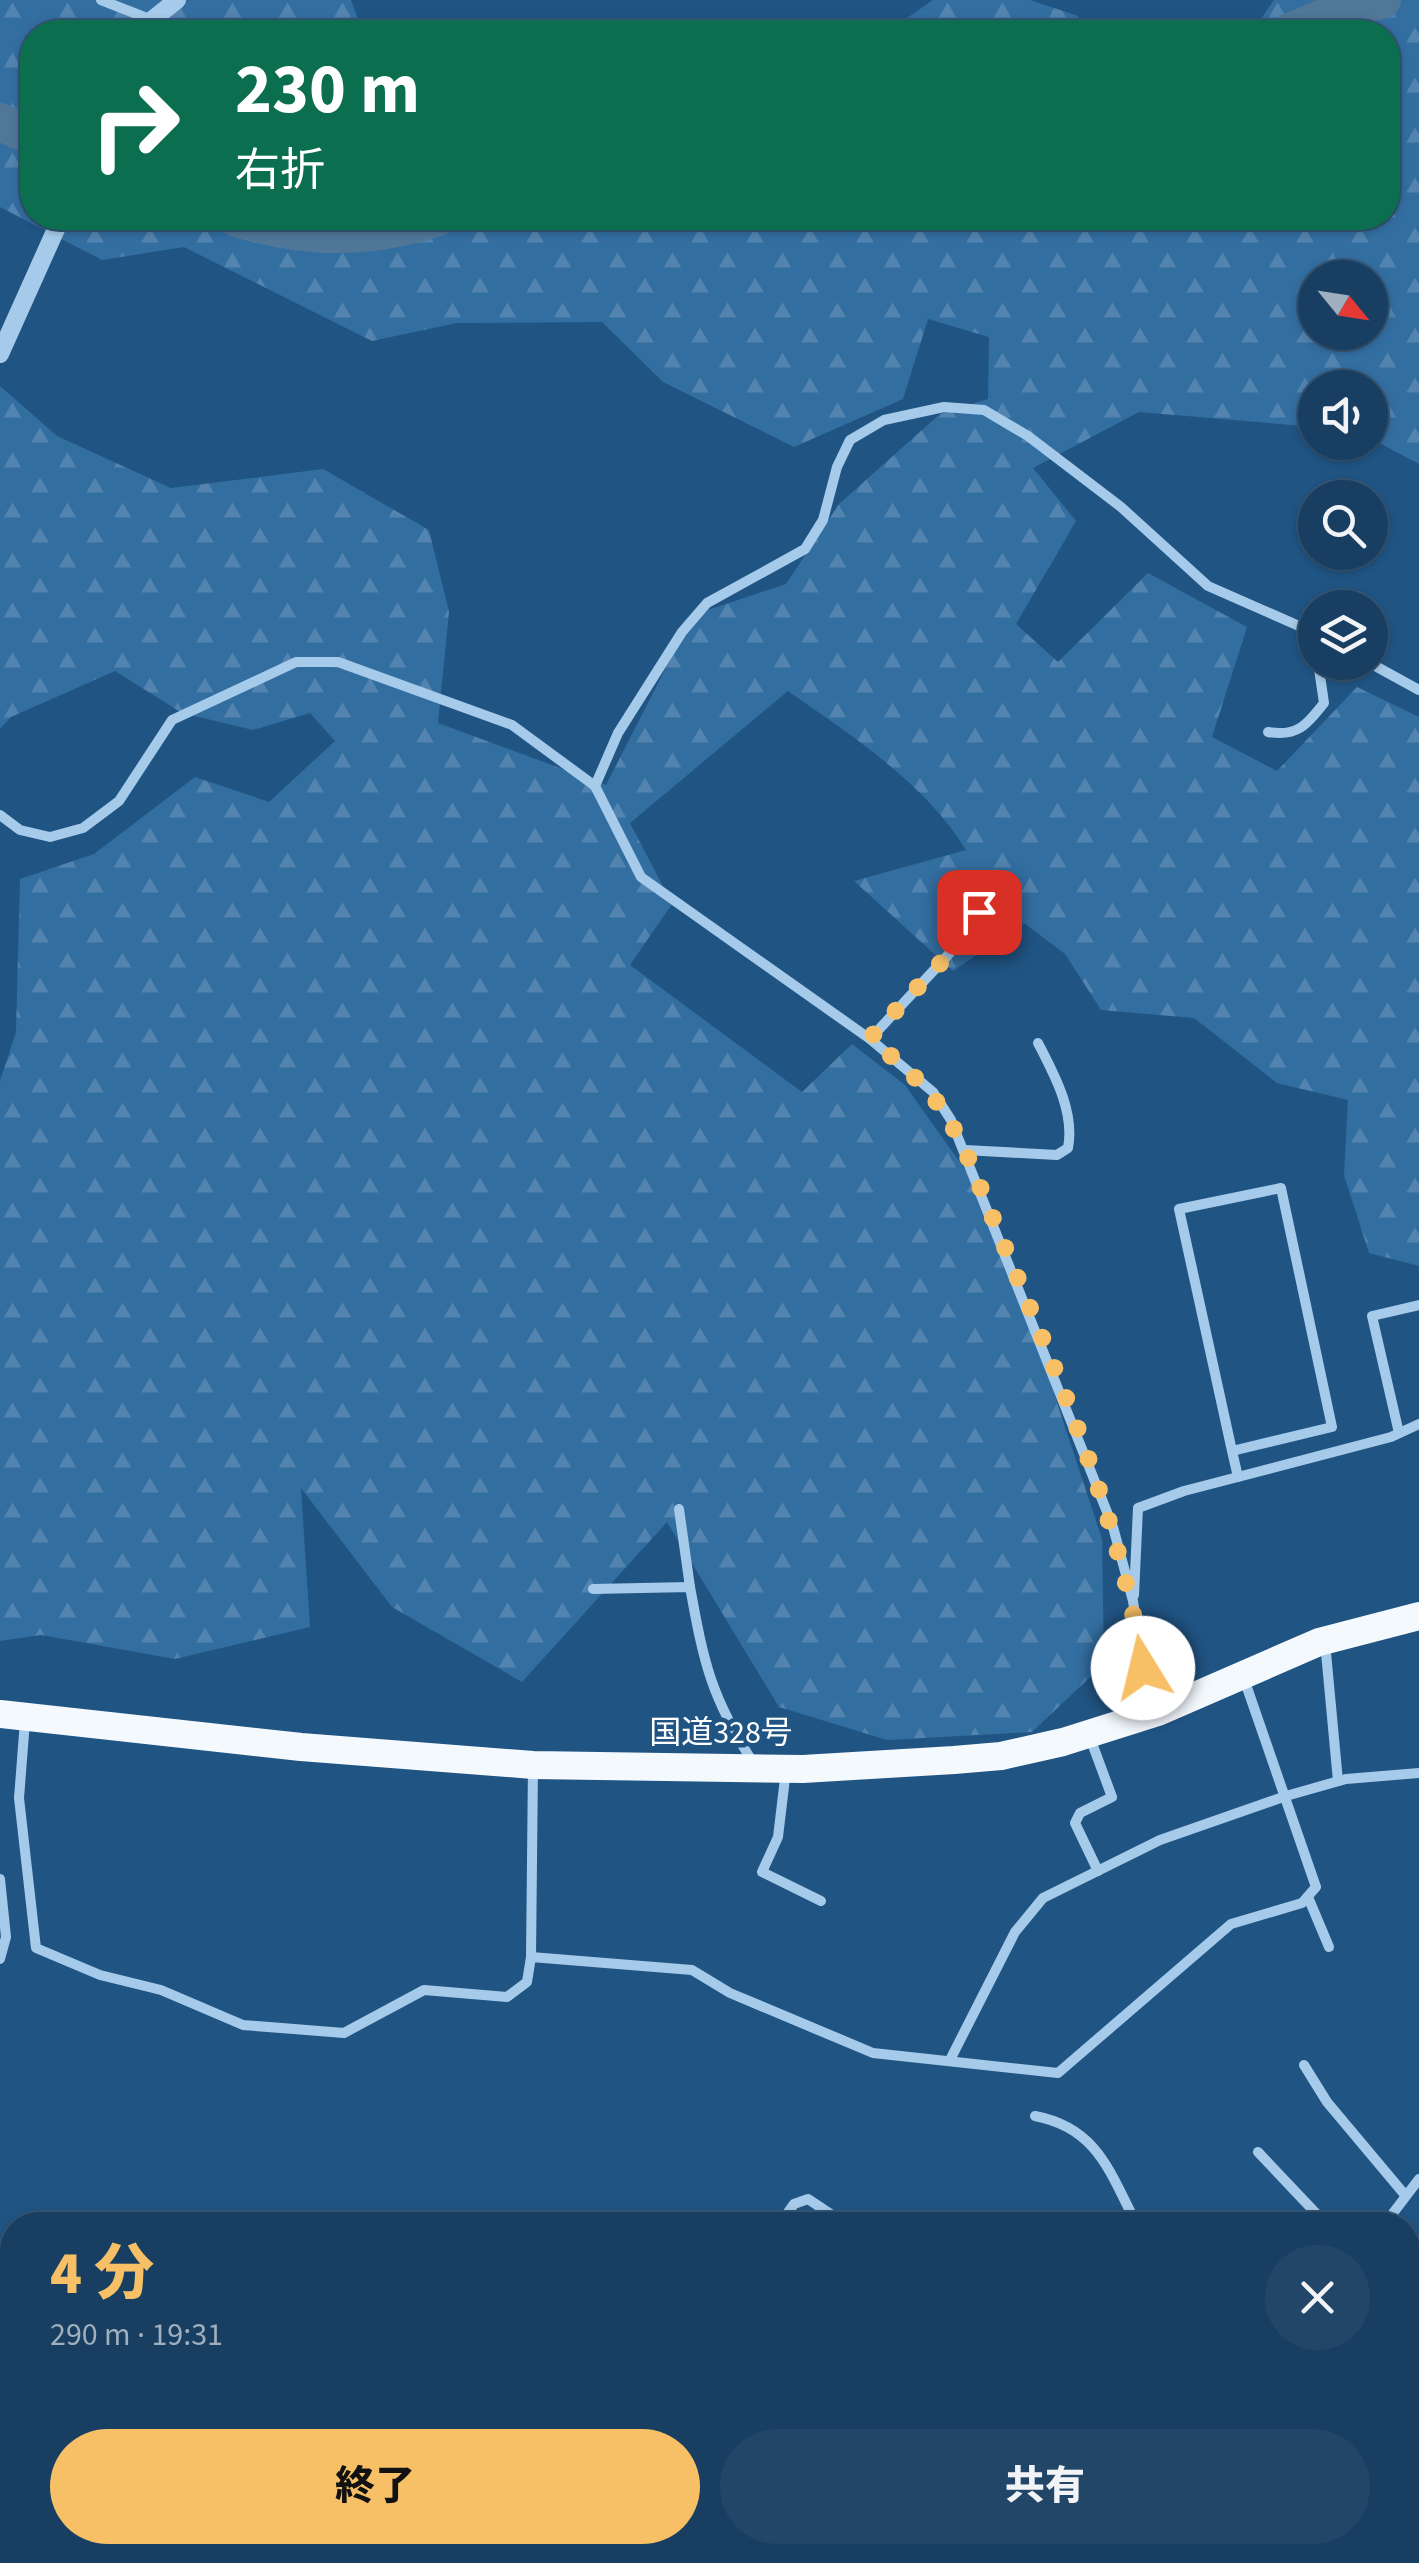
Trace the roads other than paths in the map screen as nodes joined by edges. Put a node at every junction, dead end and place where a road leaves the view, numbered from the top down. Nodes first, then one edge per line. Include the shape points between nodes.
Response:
1 (101, 0) edge
2 (176, 0) edge
3 (138, 20) edge
4 (155, 20) edge
5 (55, 230) edge
6 (0, 354) edge
7 (1298, 625) edge
8 (1388, 673) edge
9 (1321, 680) edge
10 (1419, 690) edge
11 (1268, 732) dead end
12 (595, 786) junction
13 (0, 815) edge
14 (995, 893) dead end
15 (870, 1038) junction
16 (1038, 1044) dead end
17 (965, 1150) junction
18 (1419, 1305) edge
19 (1419, 1424) edge
20 (1399, 1433) junction
21 (1232, 1451) junction
22 (1238, 1476) junction
23 (678, 1510) dead end
24 (593, 1588) dead end
25 (690, 1588) junction
26 (1133, 1601) junction
27 (1419, 1616) edge
28 (1325, 1641) junction
29 (1243, 1675) junction
30 (1158, 1712) junction
31 (13, 1715) edge
32 (1089, 1734) junction
33 (534, 1765) junction
34 (772, 1769) junction
35 (1419, 1774) edge
36 (1338, 1782) junction
37 (1286, 1796) junction
38 (1098, 1871) junction
39 (0, 1879) edge
40 (1308, 1896) junction
41 (820, 1901) dead end
42 (1329, 1947) dead end
43 (531, 1957) junction
44 (0, 1959) edge
45 (951, 2058) junction
46 (1304, 2065) dead end
47 (1035, 2116) dead end
48 (1258, 2152) dead end
49 (1419, 2179) edge
50 (1406, 2195) junction
51 (788, 2212) edge
52 (827, 2212) edge
53 (1130, 2212) edge
54 (1315, 2212) edge
55 (1394, 2212) edge

1 - 3 street
2 - 4 street
5 - 6 street
7 - 12 street via 1208,586 1122,507 1014,428 984,410 944,406 884,420 850,440 823,520 805,549 707,604 682,632 618,732
8 - 10 street
9 - 11 street via 1324,703 1306,726 1288,736
12 - 13 street via 512,725 338,662 296,662 172,720 119,801 83,828 50,837 20,830
12 - 15 street via 641,877
14 - 15 street
15 - 17 street via 932,1092
16 - 17 street via 1056,1077 1071,1132 1068,1148 1057,1155
17 - 26 street via 1091,1466
18 - 20 street via 1372,1316
19 - 20 street
20 - 22 street
21 - 21 street via 1179,1209 1281,1188 1332,1427
21 - 22 street
22 - 26 street via 1138,1508
23 - 25 street
24 - 25 street
25 - 34 street via 706,1674 729,1724
26 - 30 street
27 - 28 highway, 国道328号
28 - 29 highway, 国道328号
28 - 36 street
29 - 30 highway, 国道328号
29 - 37 street
30 - 32 highway, 国道328号
31 - 33 highway, 国道328号
31 - 43 street via 28,1900 36,1948 51,1957 161,1990 243,2025 344,2033 424,1990 507,1997 527,1982
32 - 34 highway, 国道328号 via 1001,1756
32 - 38 street via 1112,1798 1080,1813 1075,1823
33 - 34 highway, 国道328号
33 - 43 street
34 - 41 street via 778,1837 762,1872
35 - 36 street
36 - 37 street
37 - 38 street via 1160,1840
37 - 40 street via 1316,1887
38 - 45 street via 1043,1898 1016,1932
39 - 44 street via 6,1937
40 - 42 street
40 - 45 street via 1232,1924 1058,2072
43 - 45 street via 692,1970 873,2054
46 - 50 street
47 - 53 street via 1059,2120 1098,2151
48 - 54 street
49 - 50 street
50 - 55 street
51 - 52 street via 808,2200

